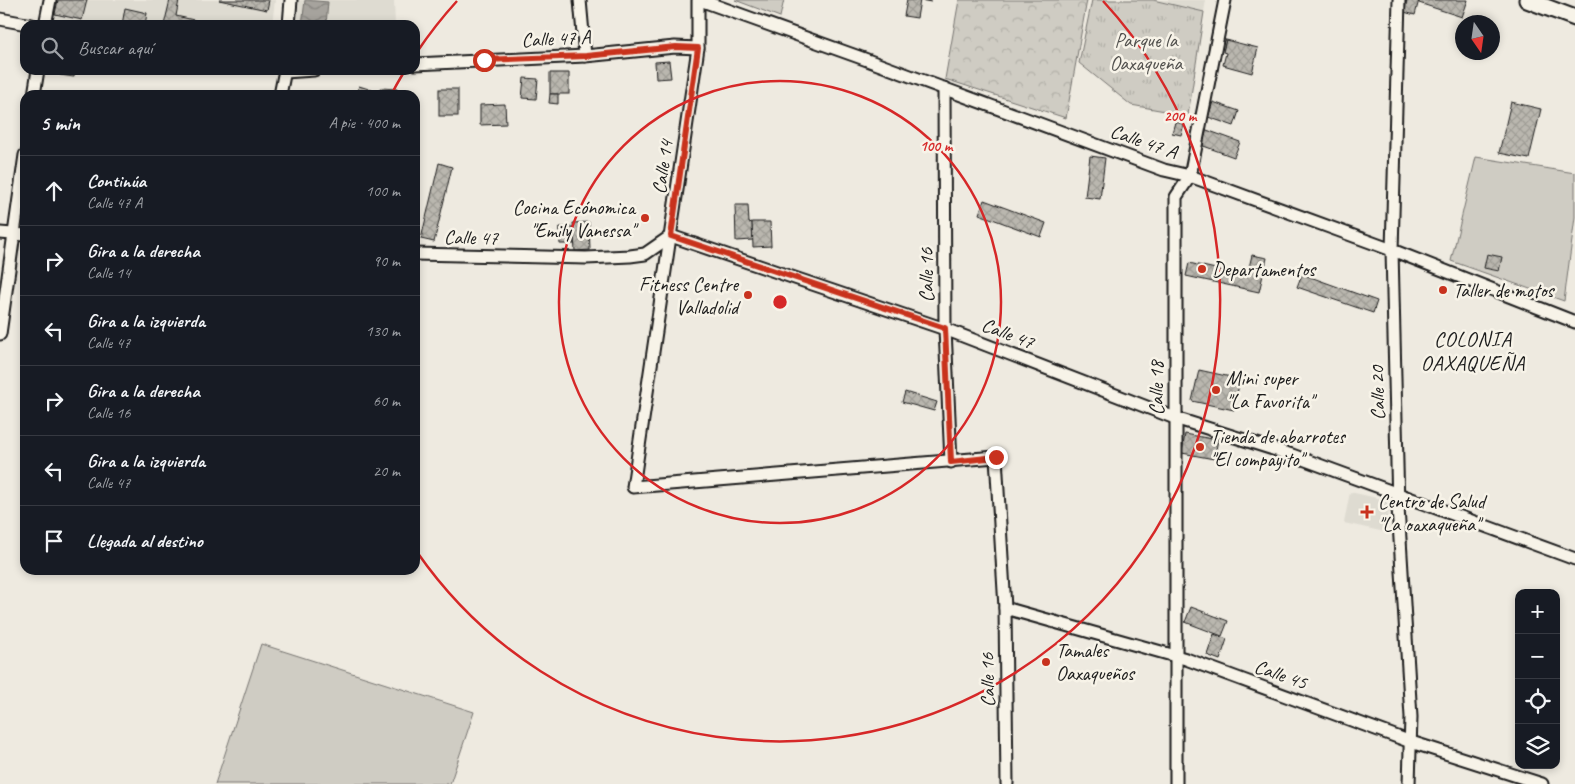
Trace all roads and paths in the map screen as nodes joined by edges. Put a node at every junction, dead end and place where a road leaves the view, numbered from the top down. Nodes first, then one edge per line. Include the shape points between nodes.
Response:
1 (50, 0) edge
2 (291, 0) edge
3 (580, 0) edge
4 (699, 0) edge
5 (1224, 0) edge
6 (1399, 0) edge
7 (1527, 0) edge
8 (1575, 18) edge
9 (0, 20) edge
10 (46, 20) edge
11 (289, 20) edge
12 (20, 23) edge
13 (698, 48) junction
14 (586, 56) junction
15 (420, 64) edge
16 (37, 75) edge
17 (284, 75) edge
18 (944, 88) junction
19 (35, 90) edge
20 (281, 90) edge
21 (1190, 176) junction
22 (20, 188) edge
23 (0, 233) edge
24 (13, 234) junction
25 (20, 235) edge
26 (671, 236) junction
27 (1392, 250) junction
28 (668, 252) junction
29 (420, 254) edge
30 (645, 254) junction
31 (1575, 322) edge
32 (945, 328) junction
33 (0, 334) edge
34 (1175, 418) junction
35 (951, 462) junction
36 (1398, 494) junction
37 (1575, 559) edge
38 (1005, 608) junction
39 (1177, 657) junction
40 (1411, 742) junction
41 (1007, 784) edge
42 (1176, 784) edge
43 (1409, 784) edge
44 (1542, 784) edge

1 - 10 street
2 - 11 street
3 - 14 street
4 - 13 street, Calle 14
4 - 18 street, Calle 47 A
5 - 21 street, Calle 18
6 - 27 street, Calle 20
7 - 8 street
9 - 12 street
13 - 14 street, Calle 47 A via 676,47
13 - 26 street, Calle 14
14 - 15 street, Calle 47 A
16 - 19 street
17 - 20 street
18 - 21 street, Calle 47 A via 1164,170
18 - 32 street, Calle 16
21 - 27 street, Calle 47 A
21 - 34 street, Calle 18 via 1176,197
22 - 24 street
23 - 24 street
24 - 25 street
24 - 33 street
26 - 28 street, Calle 14
26 - 30 street
26 - 32 street, Calle 47
27 - 31 street, Calle 47 A
27 - 36 street, Calle 20
28 - 30 street, Calle 47
28 - 35 street, Calle 14 via 633,487
29 - 30 street, Calle 47 via 586,258
32 - 34 street, Calle 47
32 - 35 street, Calle 16
34 - 36 street, Calle 47
34 - 39 street, Calle 18
35 - 38 street, Calle 16 via 996,457
36 - 37 street, Calle 47
36 - 40 street, Calle 20
38 - 39 street, Calle 45
38 - 41 street, Calle 16
39 - 40 street, Calle 45
39 - 42 street, Calle 18
40 - 43 street, Calle 20
40 - 44 street, Calle 45

